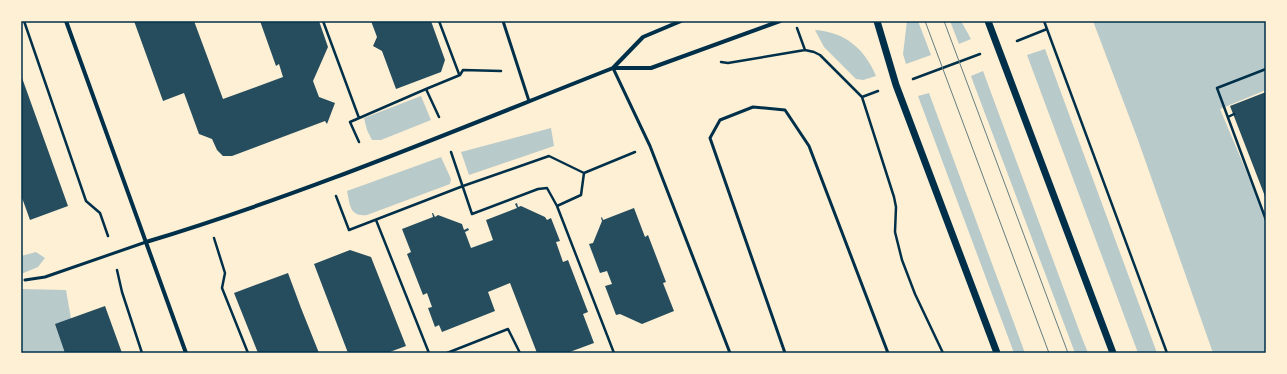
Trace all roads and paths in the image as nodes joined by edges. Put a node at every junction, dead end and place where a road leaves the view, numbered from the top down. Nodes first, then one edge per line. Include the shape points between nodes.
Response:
1 (24, 21) edge
2 (66, 21) edge
3 (323, 21) edge
4 (439, 21) edge
5 (503, 21) edge
6 (681, 21) edge
7 (780, 21) edge
8 (877, 21) edge
9 (988, 21) edge
10 (1044, 21) edge
11 (1047, 29) junction
12 (798, 31) dead end
13 (1020, 40) dead end
14 (805, 50) junction
15 (978, 55) dead end
16 (728, 63) dead end
17 (613, 68) junction
18 (1266, 69) edge
19 (505, 72) dead end
20 (460, 75) junction
21 (911, 80) dead end
22 (426, 89) junction
23 (881, 90) dead end
24 (862, 97) junction
25 (529, 101) junction
26 (1234, 114) dead end
27 (1228, 117) junction
28 (359, 118) junction
29 (439, 118) dead end
30 (359, 142) dead end
31 (650, 146) junction
32 (450, 150) dead end
33 (584, 173) junction
34 (463, 186) junction
35 (335, 193) dead end
36 (557, 206) junction
37 (376, 220) junction
38 (1266, 220) edge
39 (209, 223) junction
40 (146, 242) junction
41 (114, 253) junction
42 (25, 280) dead end
43 (142, 353) edge
44 (186, 353) edge
45 (248, 353) edge
46 (429, 353) edge
47 (447, 353) edge
48 (520, 353) edge
49 (614, 353) edge
50 (730, 353) edge
51 (786, 353) edge
52 (888, 353) edge
53 (943, 353) edge
54 (997, 353) edge
55 (1113, 353) edge
56 (1168, 353) edge

1 - 41 path via 86,200 100,213
2 - 40 street
3 - 28 path
4 - 20 path
5 - 25 lane
6 - 17 street via 643,36
7 - 17 street via 651,68
8 - 54 street via 896,85
9 - 55 street
10 - 11 path
11 - 13 path
11 - 56 path
12 - 14 path
14 - 16 path
14 - 24 path via 820,55
15 - 21 path
17 - 25 street
17 - 31 lane
18 - 27 path via 1217,88
19 - 20 path via 463,70
20 - 22 path
22 - 28 path
22 - 29 path
23 - 24 path
24 - 53 path via 894,197 895,232 902,260 914,294
25 - 39 street via 377,162
26 - 27 path
27 - 38 path
28 - 30 path via 350,122
31 - 33 path
31 - 50 lane
32 - 34 path
33 - 34 path via 549,156
33 - 36 path via 581,195
34 - 36 path via 472,214 538,189 547,188
34 - 37 path
35 - 37 path via 349,230
36 - 49 path
37 - 46 path
39 - 40 street
39 - 45 path via 225,273 222,288
40 - 41 lane
40 - 44 street
41 - 42 lane
41 - 43 path via 122,292
47 - 48 path via 508,329
51 - 52 lane via 710,138 720,120 752,107 785,110 809,146

